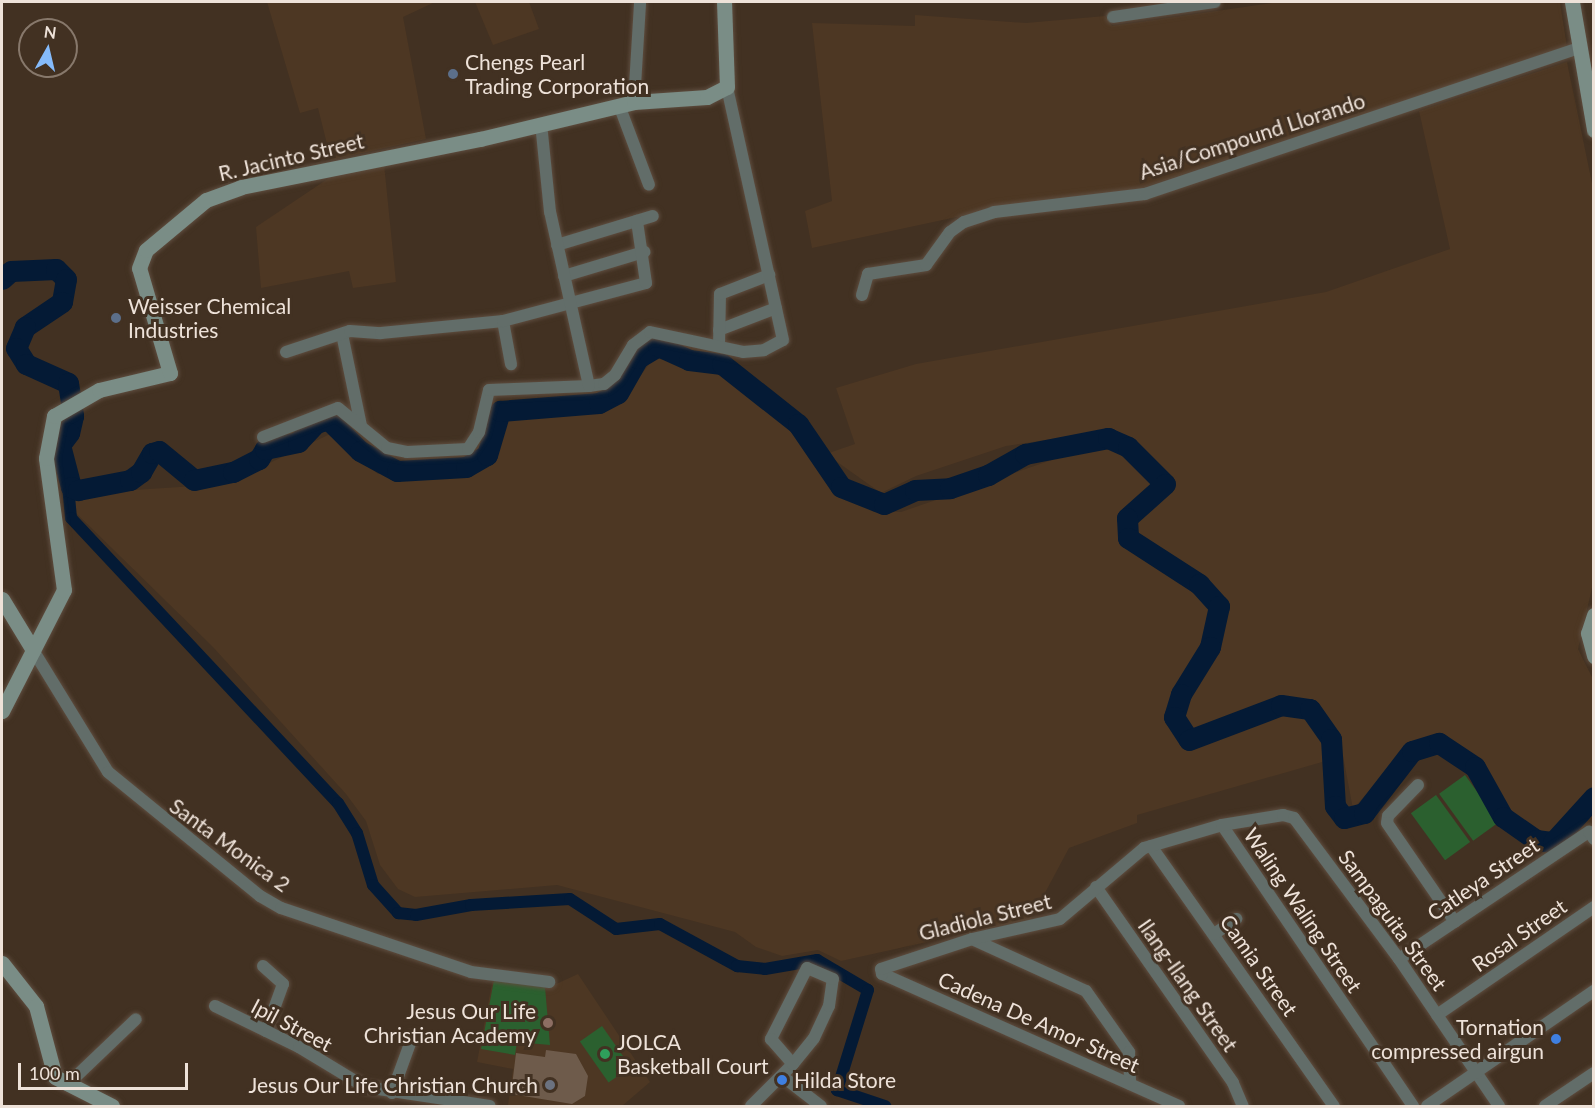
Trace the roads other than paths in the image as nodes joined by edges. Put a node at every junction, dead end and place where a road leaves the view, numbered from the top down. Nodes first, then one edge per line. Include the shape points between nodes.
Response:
1 (724, 2) edge
2 (1215, 2) edge
3 (1572, 2) edge
4 (640, 3) dead end
5 (1113, 17) dead end
6 (1578, 48) junction
7 (727, 87) junction
8 (626, 103) junction
9 (541, 124) junction
10 (1593, 130) edge
11 (649, 185) dead end
12 (653, 216) dead end
13 (637, 221) junction
14 (557, 245) junction
15 (644, 252) junction
16 (769, 275) junction
17 (564, 276) junction
18 (862, 295) dead end
19 (570, 304) junction
20 (776, 308) junction
21 (503, 321) junction
22 (719, 330) junction
23 (342, 334) junction
24 (719, 346) junction
25 (286, 352) dead end
26 (512, 364) dead end
27 (589, 386) junction
28 (361, 426) junction
29 (263, 437) dead end
30 (2, 599) edge
31 (1593, 615) edge
32 (33, 650) junction
33 (1593, 656) edge
34 (2, 711) edge
35 (1418, 785) dead end
36 (1294, 818) joint
37 (1222, 825) junction
38 (1591, 835) edge
39 (1151, 846) junction
40 (1096, 887) junction
41 (1593, 907) edge
42 (1236, 919) dead end
43 (1455, 922) junction
44 (1214, 934) junction
45 (972, 939) junction
46 (1399, 959) junction
47 (2, 963) edge
48 (263, 966) dead end
49 (882, 974) joint
50 (549, 982) dead end
51 (1593, 991) edge
52 (215, 1006) dead end
53 (1437, 1015) junction
54 (136, 1019) dead end
55 (266, 1031) junction
56 (412, 1038) dead end
57 (793, 1064) junction
58 (1476, 1072) junction
59 (1593, 1073) edge
60 (782, 1076) junction
61 (1130, 1084) junction
62 (67, 1085) junction
63 (392, 1093) junction
64 (111, 1107) edge
65 (490, 1107) edge
66 (752, 1107) edge
67 (821, 1107) edge
68 (1179, 1107) edge
69 (1242, 1107) edge
70 (1334, 1107) edge
71 (1413, 1107) edge
72 (1426, 1107) edge
73 (1499, 1107) edge
74 (1545, 1107) edge

1 - 7 street
2 - 5 street
3 - 6 street
4 - 8 street
6 - 10 street
6 - 18 street, Asia/Compound Llorando via 1145,194 994,212 964,222 950,232 927,265 868,274
7 - 8 street, R. Jacinto Street via 691,100
7 - 16 street
8 - 9 street, R. Jacinto Street
8 - 11 street
9 - 14 street
9 - 32 street, R. Jacinto Street via 241,187 206,200 140,258 170,373 99,390 62,407 46,440 46,458 64,590
12 - 13 street
13 - 14 street
13 - 15 street
14 - 17 street
15 - 17 street
15 - 19 street via 646,283
16 - 20 street
16 - 22 street via 720,294
17 - 19 street
19 - 21 street
19 - 27 street
20 - 22 street
20 - 24 street via 783,340 754,352
21 - 23 street
21 - 26 street
22 - 24 street
23 - 25 street
23 - 28 street
24 - 27 street via 650,332 633,345 615,375 604,384
27 - 28 street via 533,392 489,390 479,432 468,449 398,451
28 - 29 street via 338,408
30 - 32 street
31 - 33 street via 1588,633
32 - 34 street, R. Jacinto Street
32 - 50 street, Santa Monica 2 via 108,772 260,896 281,908 471,972
35 - 43 street via 1388,816 1387,823
36 - 37 street, Gladiola Street via 1284,815
36 - 46 street, Sampaguita Street
37 - 39 street, Gladiola Street
37 - 71 street, Waling Waling Street
38 - 43 street, Catleya Street
39 - 40 street, Gladiola Street via 1137,852
39 - 44 street, Camia Street
40 - 45 street, Gladiola Street via 1060,919
40 - 69 street, Ilang-Ilang Street via 1233,1083
41 - 53 street, Rosal Street
42 - 44 street
43 - 46 street, Catleya Street
44 - 70 street, Camia Street
45 - 49 street, Gladiola Street via 884,964
45 - 61 street via 1086,991 1129,1052
46 - 53 street, Sampaguita Street
47 - 62 street via 36,1006 50,1069
48 - 55 street via 283,984
49 - 61 street, Cadena De Amor Street
51 - 58 street
52 - 55 street, Ipil Street
53 - 58 street, Sampaguita Street
54 - 62 street
55 - 63 street, Ipil Street via 353,1082
56 - 63 street
57 - 57 street via 814,1038 834,983 807,968 771,1039
57 - 60 street
58 - 72 street
58 - 73 street, Sampaguita Street
59 - 74 street
60 - 66 street
60 - 67 street
61 - 68 street, Cadena De Amor Street
62 - 64 street
63 - 65 street, Ipil Street

